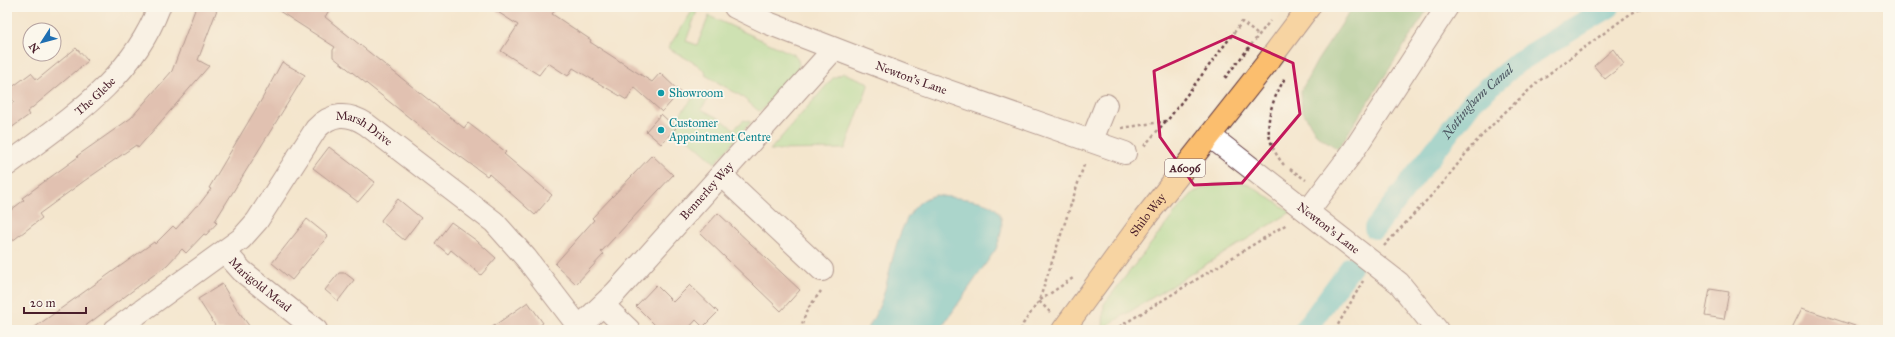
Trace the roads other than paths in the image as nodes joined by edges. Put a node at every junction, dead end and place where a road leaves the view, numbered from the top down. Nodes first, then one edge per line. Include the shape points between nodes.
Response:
1 (159, 7) edge
2 (734, 7) edge
3 (1309, 7) edge
4 (1448, 7) edge
5 (834, 49) junction
6 (1106, 105) dead end
7 (1210, 136) junction
8 (7, 164) edge
9 (722, 176) junction
10 (1308, 211) junction
11 (225, 252) junction
12 (822, 270) dead end
13 (603, 305) junction
14 (577, 328) edge
15 (1064, 329) edge
16 (115, 330) edge
17 (316, 330) edge
18 (629, 330) edge
19 (1437, 330) edge

1 - 8 street, The Glebe via 142,44 110,85 90,104
2 - 5 street, Newton's Lane
3 - 7 main road, Shilo Way / A6096
4 - 10 street via 1352,153
5 - 6 street, Newton's Lane via 1109,147
5 - 9 street, Bennerley Way
7 - 10 street, Newton's Lane
7 - 15 main road, Shilo Way / A6096 via 1144,219
9 - 12 street
9 - 13 street, Bennerley Way
10 - 19 street, Newton's Lane via 1399,283
11 - 14 street, Marsh Drive via 257,221 316,129 333,116 352,116 494,222 526,258
11 - 16 street, Marsh Drive
11 - 17 street, Marigold Mead via 242,271
13 - 14 street, Bennerley Way
13 - 18 street

